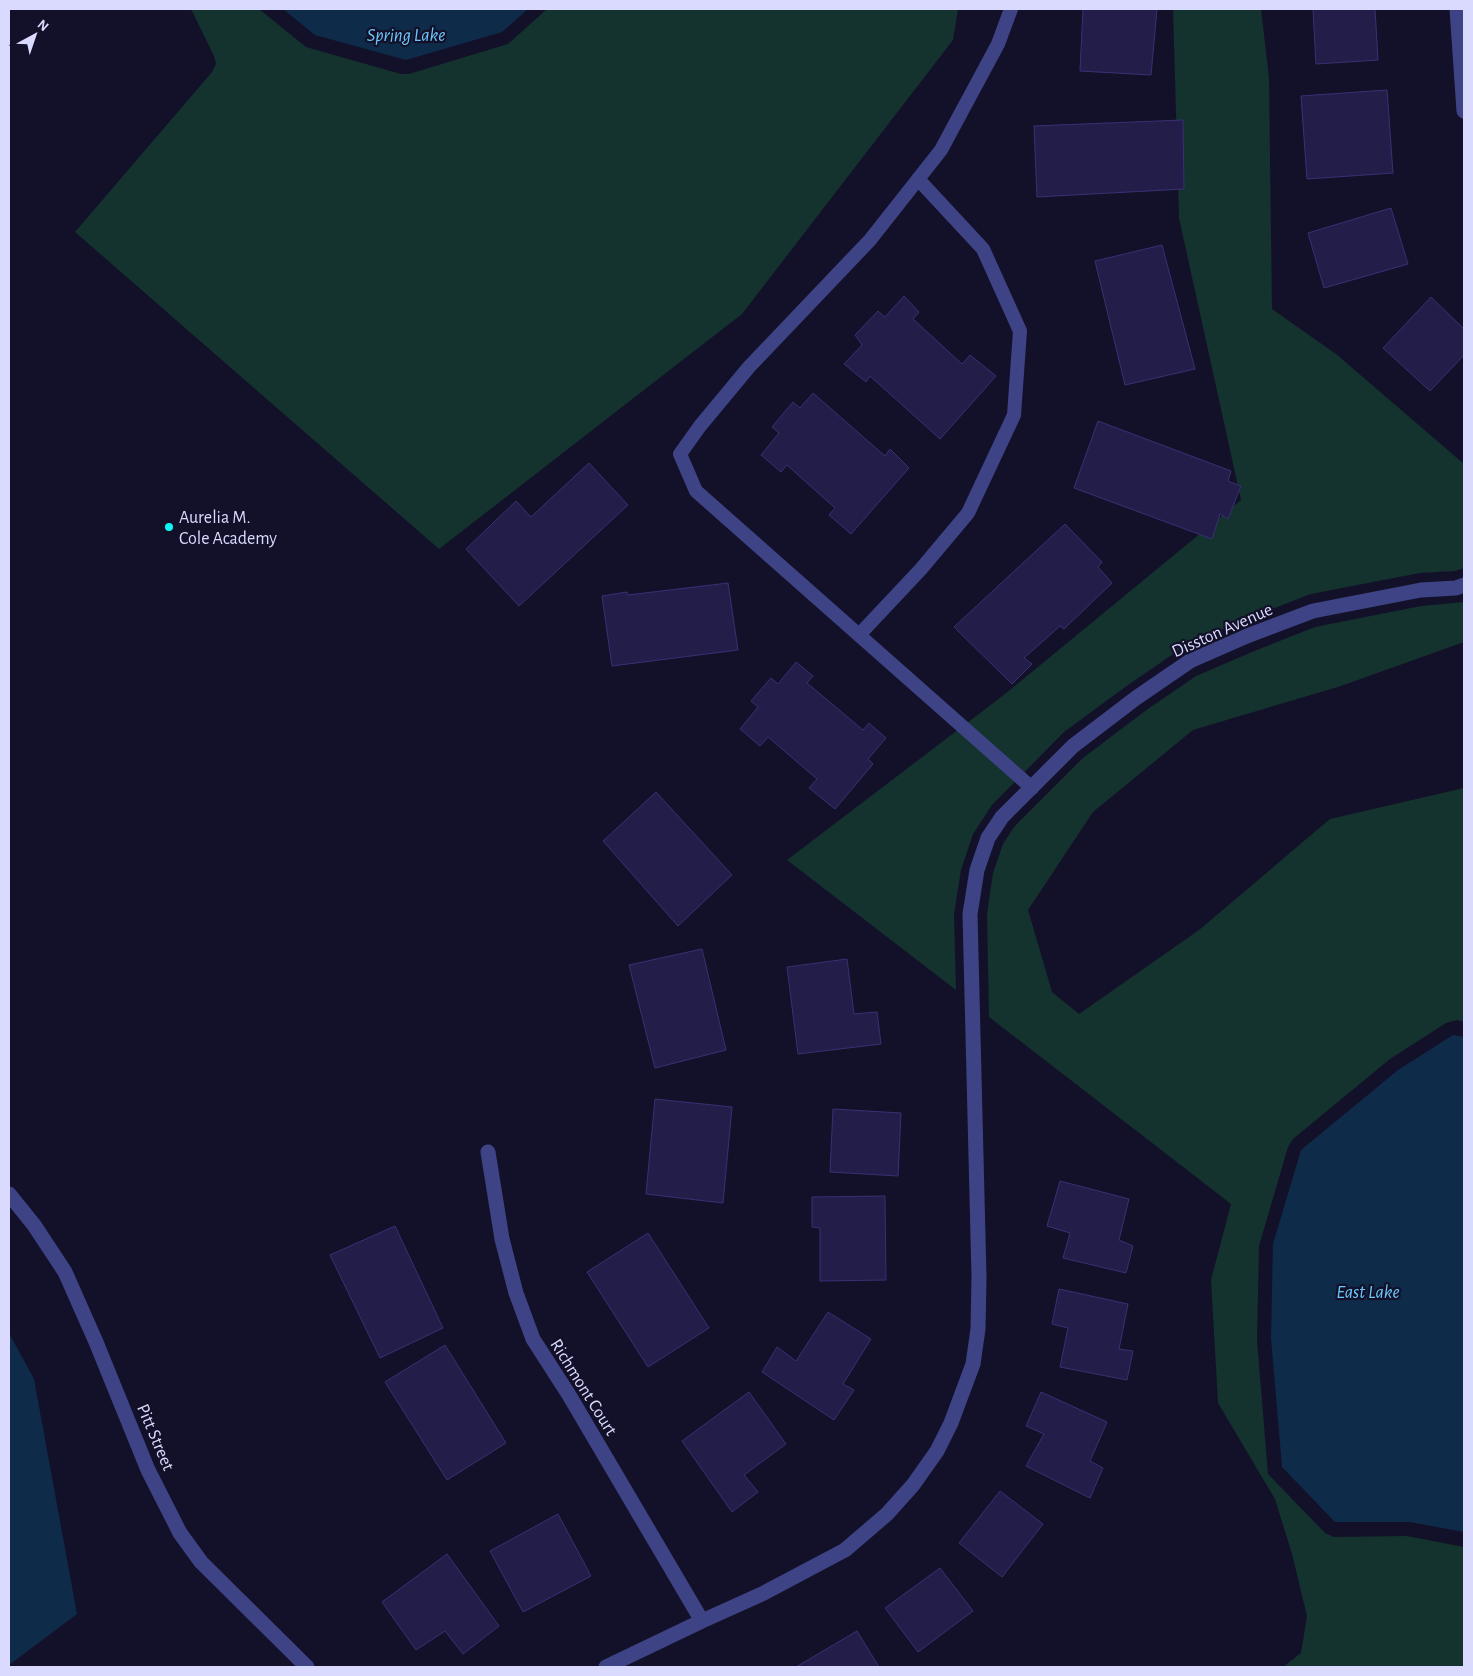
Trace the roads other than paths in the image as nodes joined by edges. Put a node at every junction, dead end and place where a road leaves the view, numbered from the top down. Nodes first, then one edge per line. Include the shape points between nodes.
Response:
1 (1011, 9) edge
2 (1457, 9) edge
3 (1464, 111) edge
4 (918, 179) junction
5 (1464, 585) edge
6 (859, 636) junction
7 (1032, 788) junction
8 (488, 1152) dead end
9 (9, 1194) edge
10 (702, 1620) junction
11 (307, 1667) edge
12 (606, 1667) edge

1 - 4 lane via 998,44 941,150
2 - 3 street
4 - 6 lane via 983,249 1020,331 1014,415 968,513
4 - 6 lane via 870,240 749,367 680,454 696,491
5 - 7 street, Disston Avenue via 1312,611 1190,661 1073,746
6 - 7 lane
7 - 10 street, Disston Avenue via 1002,817 988,838 977,870 970,914 978,1329 973,1364 951,1423 937,1451 912,1485 887,1514 845,1550 764,1593
8 - 10 street, Richmont Court via 502,1239 516,1293 533,1339
9 - 11 street, Pitt Street via 65,1272 148,1470 180,1533 201,1562
10 - 12 street, Disston Avenue

